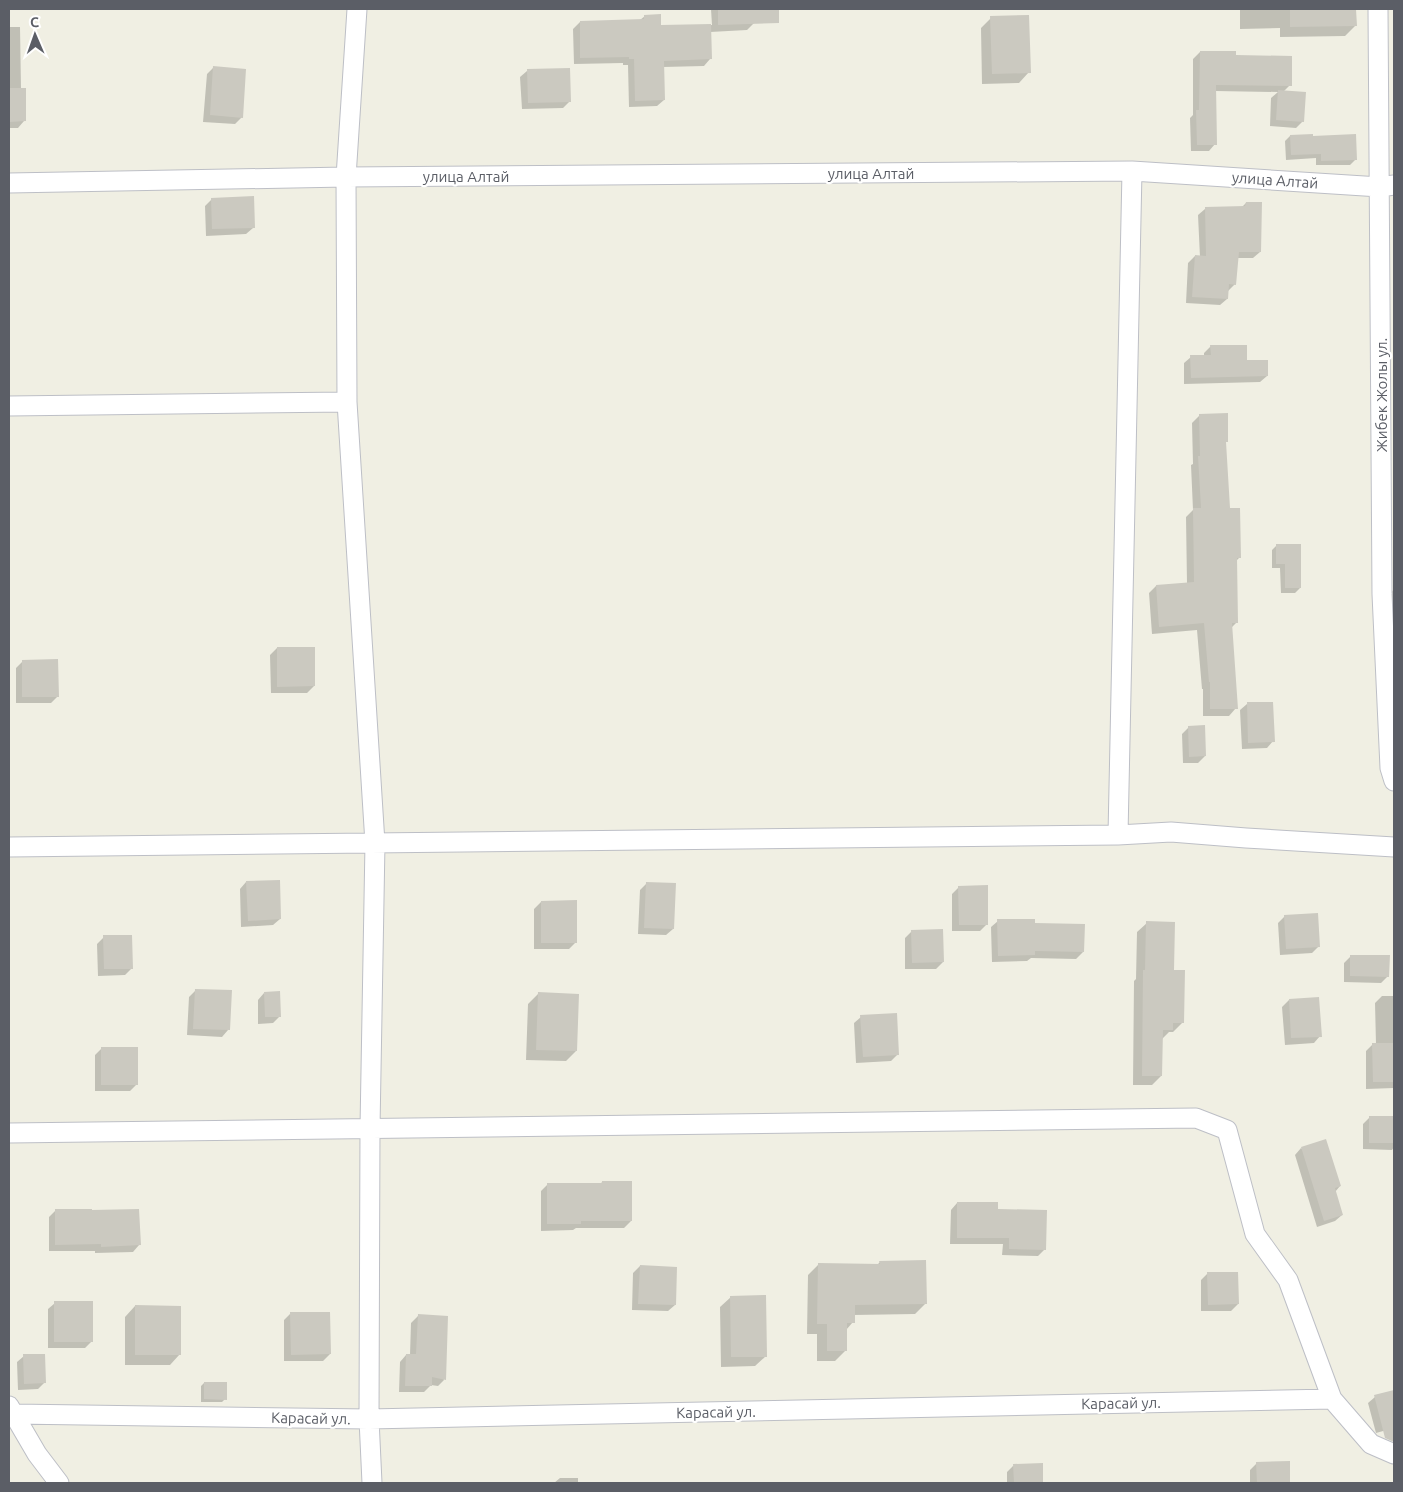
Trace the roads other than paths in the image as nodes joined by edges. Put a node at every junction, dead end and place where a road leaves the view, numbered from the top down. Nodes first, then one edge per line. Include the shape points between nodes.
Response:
1 (356, 9) edge
2 (1378, 9) edge
3 (1132, 171) junction
4 (346, 177) junction
5 (9, 183) edge
6 (1387, 186) edge
7 (347, 402) junction
8 (9, 406) edge
9 (1394, 781) edge
10 (1118, 835) junction
11 (375, 843) junction
12 (9, 847) edge
13 (1394, 847) edge
14 (370, 1128) junction
15 (9, 1133) edge
16 (1332, 1399) junction
17 (12, 1409) edge
18 (369, 1419) junction
19 (1394, 1454) edge
20 (58, 1483) edge
21 (372, 1483) edge

1 - 4 street
2 - 6 street, Жибек Жолы ул.
3 - 4 street, улица Алтай
3 - 6 street, улица Алтай
3 - 10 street
4 - 5 street, улица Алтай
4 - 7 street
6 - 9 street, Жибек Жолы ул. via 1382,594 1390,768
7 - 8 street
7 - 11 street
10 - 11 street
10 - 13 street via 1171,832
11 - 12 street
11 - 14 street
14 - 15 street
14 - 16 street via 1196,1118 1227,1130 1255,1234 1288,1280
14 - 18 street
16 - 18 street, Карасай ул.
16 - 19 street via 1371,1444
17 - 18 street, Карасай ул.
17 - 20 street via 37,1454
18 - 21 street

